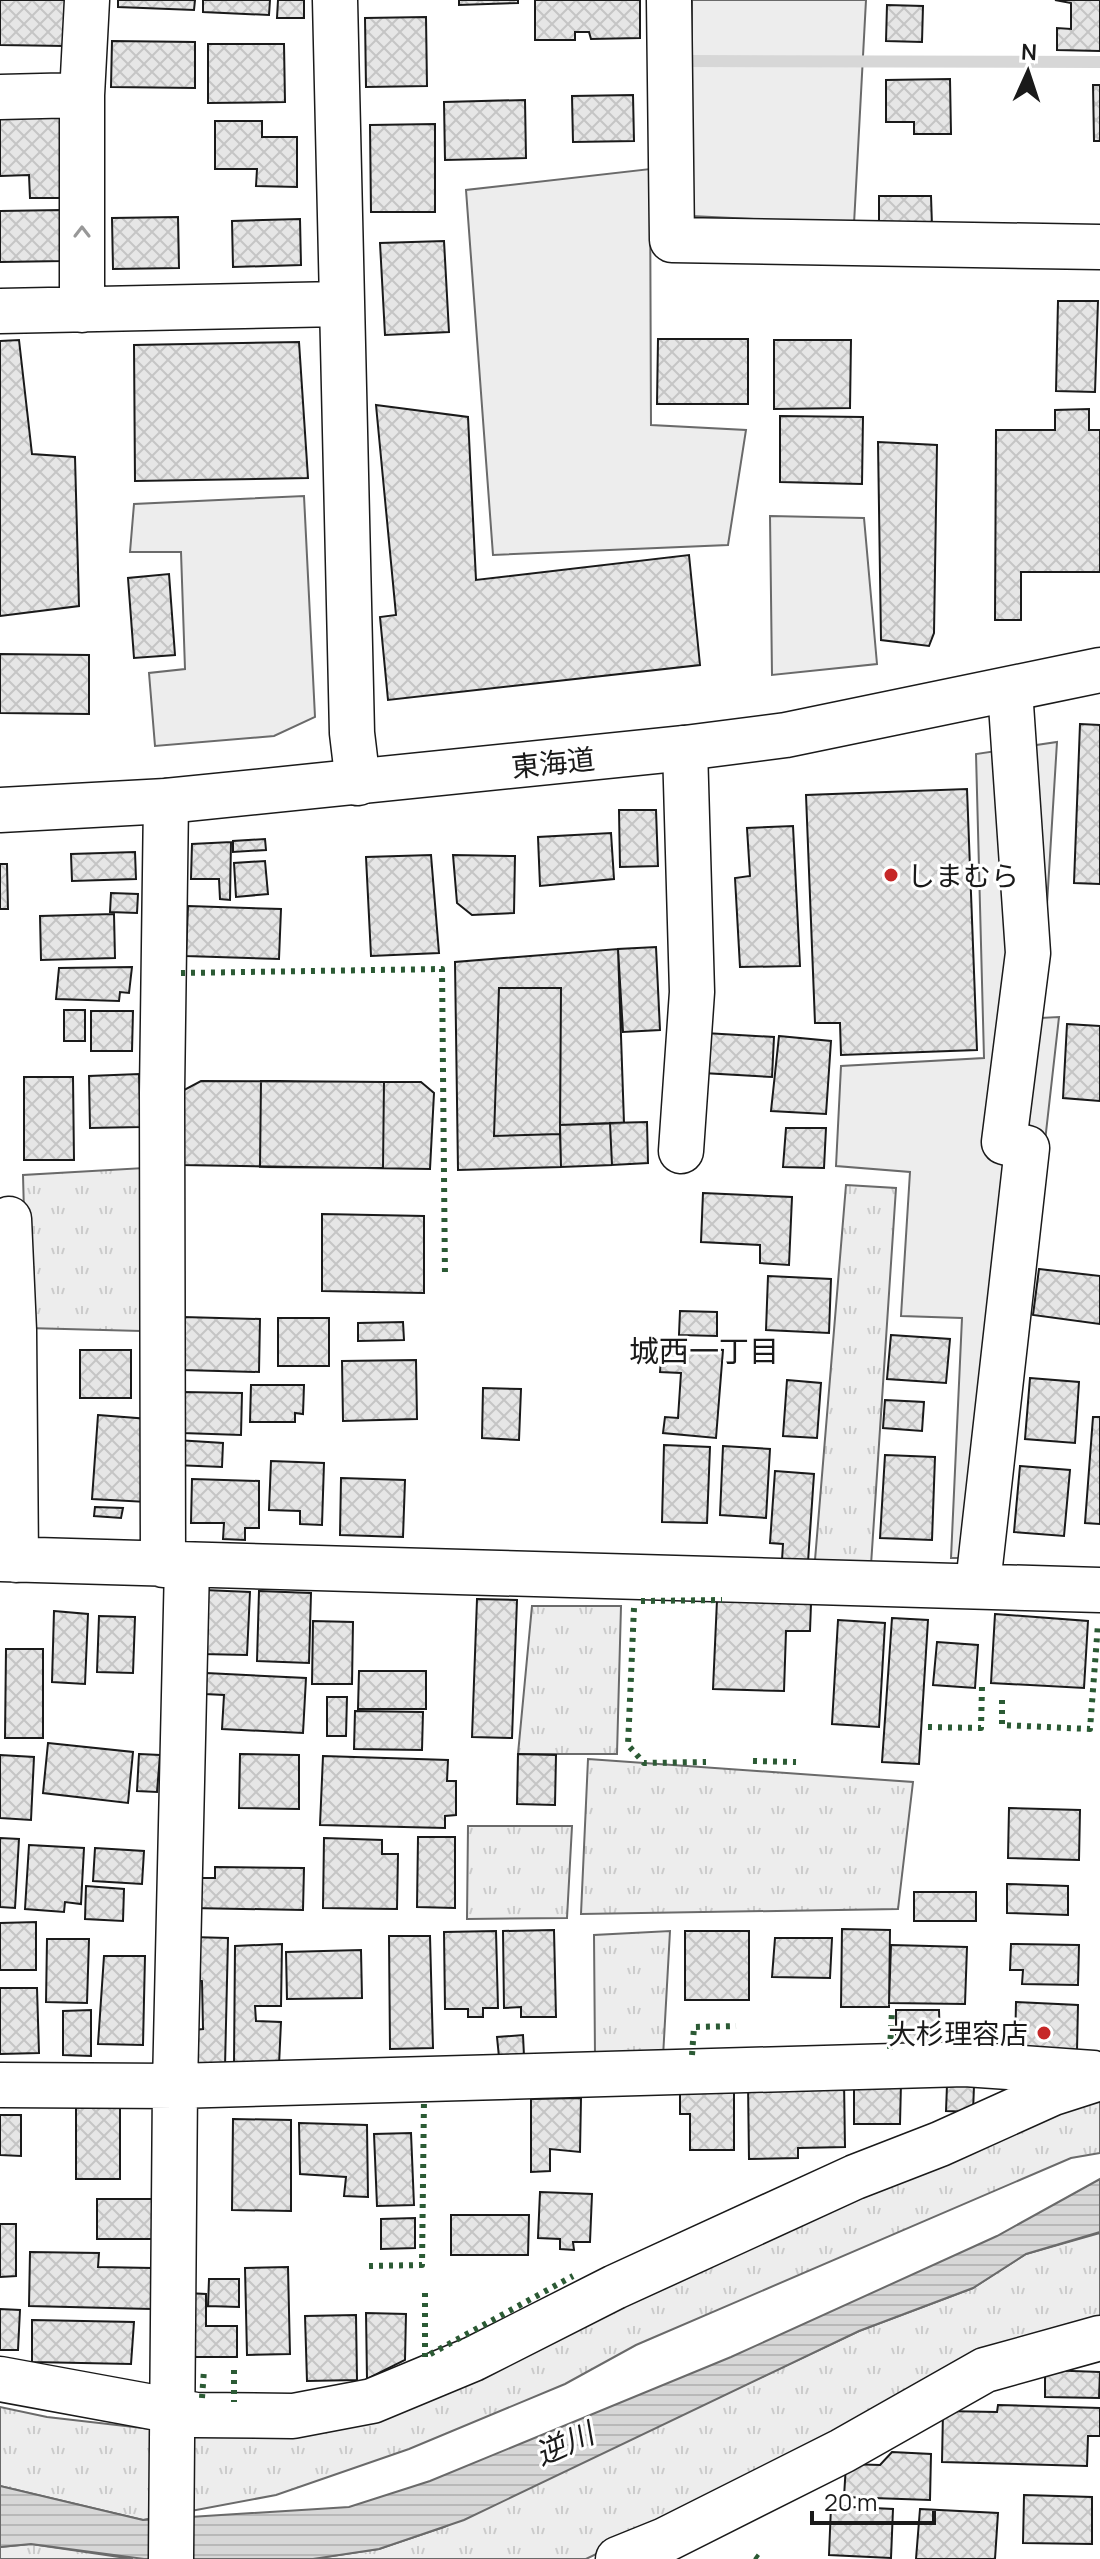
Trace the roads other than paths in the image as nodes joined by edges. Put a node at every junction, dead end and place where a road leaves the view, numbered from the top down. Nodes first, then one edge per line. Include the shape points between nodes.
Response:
1 (87, 0) edge
2 (335, 0) edge
3 (669, 0) edge
4 (82, 95) junction
5 (0, 97) edge
6 (1100, 247) edge
7 (341, 304) junction
8 (82, 310) junction
9 (0, 311) edge
10 (1100, 670) edge
11 (1010, 690) junction
12 (685, 748) junction
13 (358, 783) junction
14 (166, 801) junction
15 (0, 810) edge
16 (681, 1151) dead end
17 (9, 1219) dead end
18 (8, 1559) edge
19 (175, 1565) junction
20 (978, 1584) junction
21 (1100, 1590) edge
22 (1100, 2076) edge
23 (0, 2085) edge
24 (175, 2086) junction
25 (1100, 2338) edge
26 (0, 2379) edge
27 (172, 2431) junction
28 (171, 2559) edge
29 (618, 2559) edge

1 - 4 street
2 - 7 street
3 - 6 street via 672,240
4 - 5 street
8 -> 4 street
7 - 8 street
7 - 13 street via 352,733
8 - 9 street
10 - 11 street, 東海道
11 - 12 street, 東海道 via 786,735
11 - 20 street via 1028,953 1004,1142 1027,1148
12 - 13 street, 東海道
12 - 16 street via 692,992
13 - 14 street, 東海道
14 - 15 street, 東海道
14 - 19 street via 162,1093
17 - 18 street via 14,1330
18 - 19 street
19 - 20 street
19 - 24 street
20 - 21 street
22 - 24 street via 965,2064
22 - 27 street via 855,2177 473,2359 372,2401
23 - 24 street
24 - 27 street
25 - 29 street via 985,2370 842,2451
26 - 27 street
27 - 28 street

